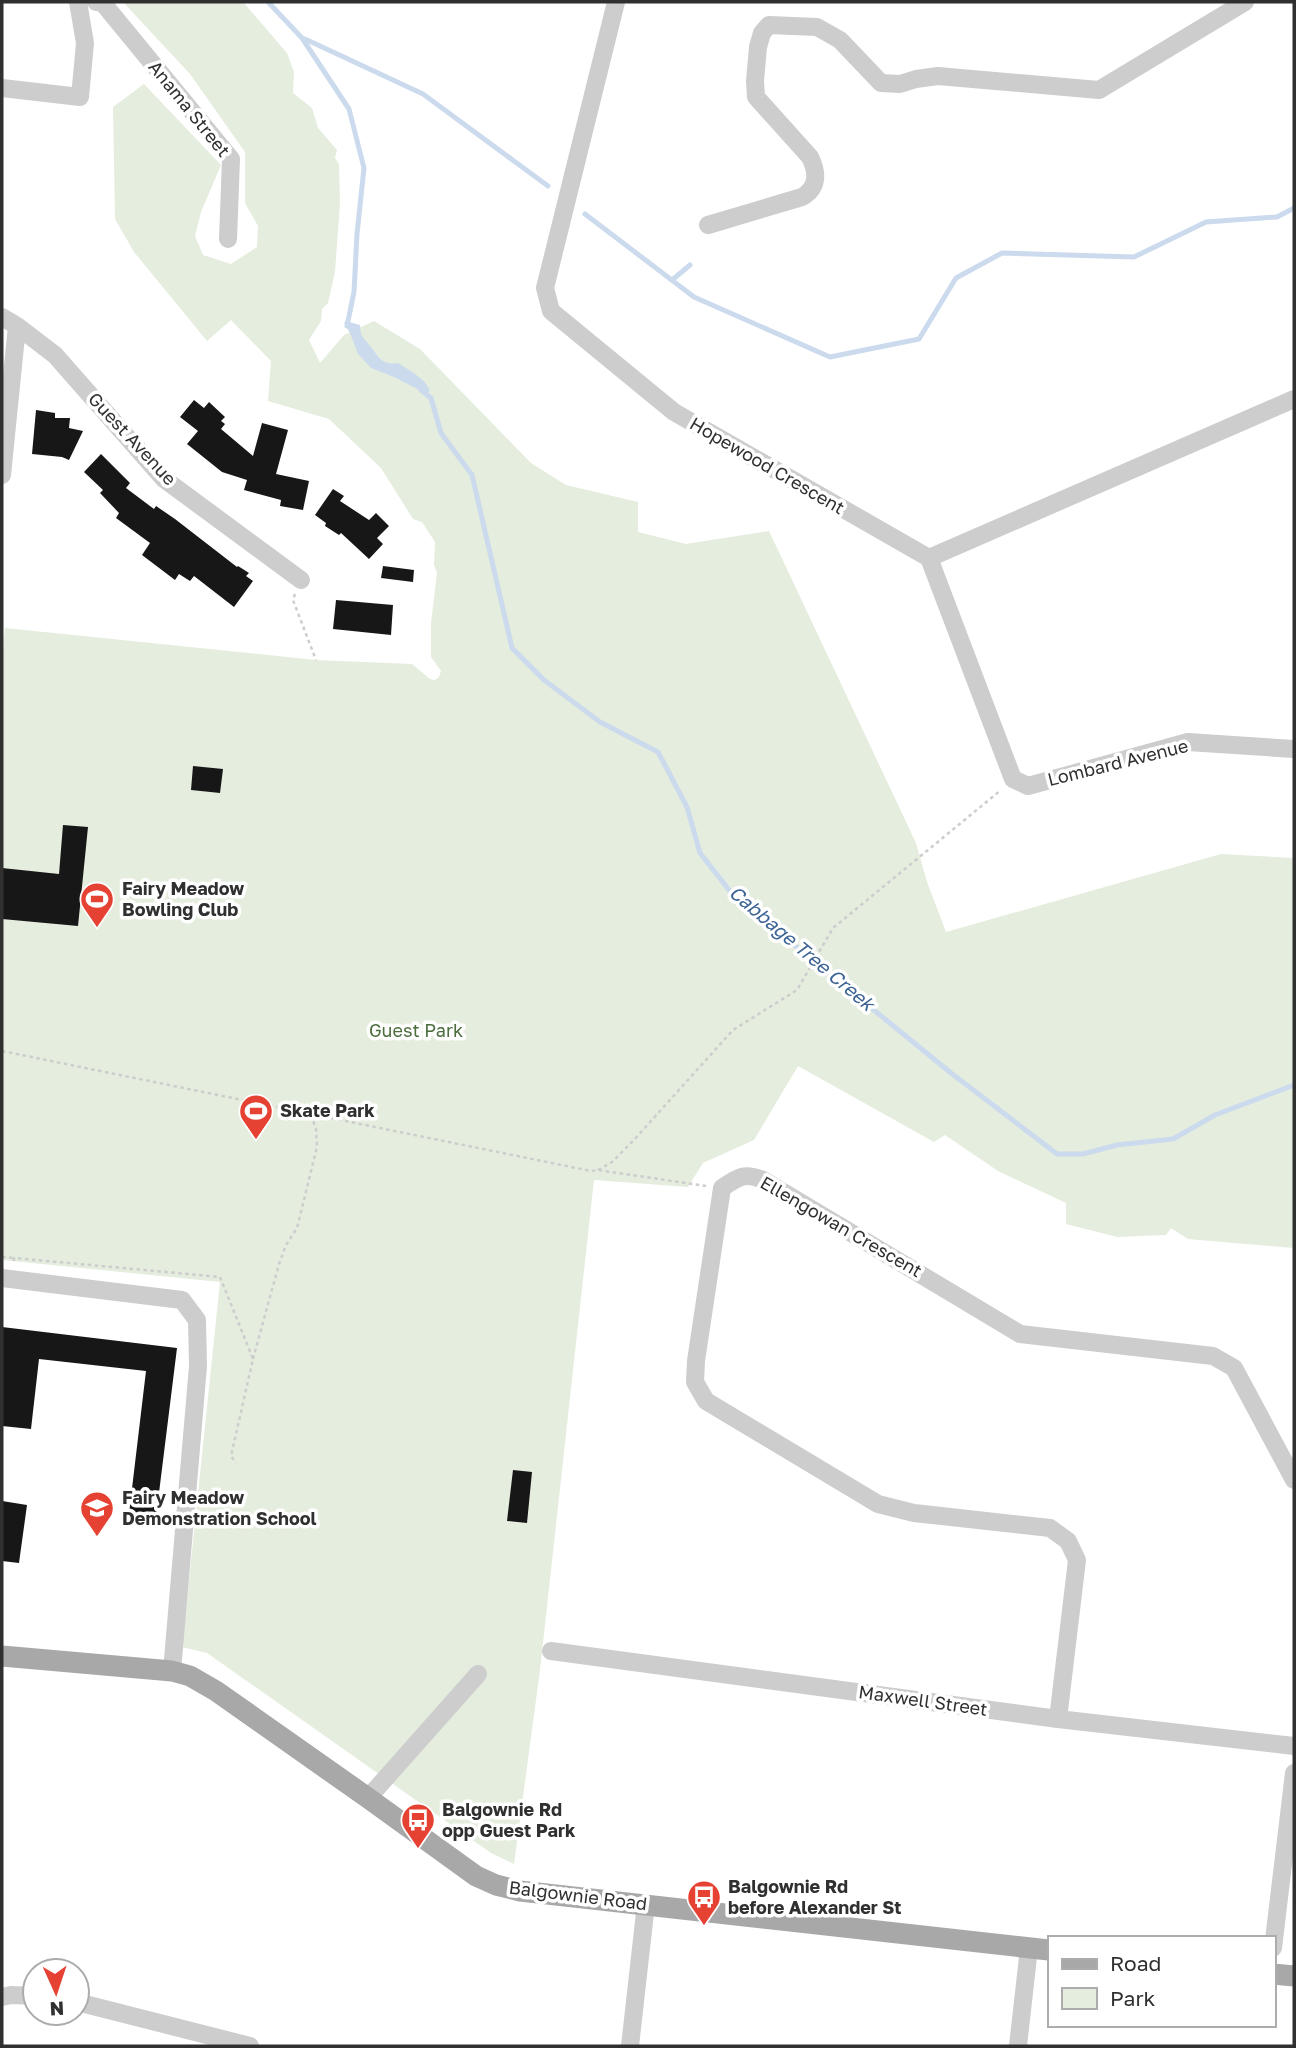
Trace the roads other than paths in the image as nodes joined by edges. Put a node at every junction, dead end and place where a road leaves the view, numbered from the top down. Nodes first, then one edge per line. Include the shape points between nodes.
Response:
1 (78, 2) edge
2 (96, 2) edge
3 (616, 2) edge
4 (1245, 2) edge
5 (2, 88) edge
6 (708, 225) dead end
7 (228, 239) dead end
8 (10, 321) edge
9 (1294, 399) edge
10 (2, 475) edge
11 (929, 558) junction
12 (301, 580) road end
13 (1294, 749) edge
14 (2, 1278) edge
15 (1294, 1480) edge
16 (551, 1651) dead end
17 (2, 1656) edge
18 (172, 1671) junction
19 (478, 1674) dead end
20 (1058, 1719) junction
21 (1294, 1746) edge
22 (1294, 1773) edge
23 (368, 1797) junction
24 (646, 1904) junction
25 (1274, 1936) edge
26 (1039, 1949) edge
27 (1275, 1974) edge
28 (1294, 1976) edge
29 (21, 1995) edge
30 (2, 1997) edge
31 (91, 2006) edge
32 (250, 2046) edge
33 (630, 2046) edge
34 (1018, 2046) edge

1 - 5 street via 85,43 80,97
2 - 7 street, Anama Street via 102,2 231,159
3 - 11 street, Hopewood Crescent via 545,288 551,311 674,412
4 - 6 street via 1099,90 938,76 881,83 840,40 817,27 769,25 758,47 756,97 810,157 815,183 802,197
8 - 10 street
8 - 12 street, Guest Avenue via 55,355 164,479
9 - 11 street
11 - 13 street, Lombard Avenue via 1013,779 1028,786 1188,742
14 - 18 street via 182,1300 197,1320 198,1366
15 - 20 street, Ellengowan Crescent via 1234,1368 1213,1356 1020,1334 763,1180 750,1175 722,1188 696,1361 695,1382 706,1401 878,1504 914,1513 1050,1528 1068,1541 1077,1560
16 - 20 street, Maxwell Street
17 - 18 main road, Balgownie Road
18 - 23 main road, Balgownie Road via 216,1691
19 - 23 street
20 - 21 street, Maxwell Street
22 - 25 street
23 - 24 main road, Balgownie Road via 476,1877 496,1885
24 - 26 main road, Balgownie Road
24 - 33 street
26 - 34 street
27 - 28 main road
29 - 30 street
31 - 32 street

